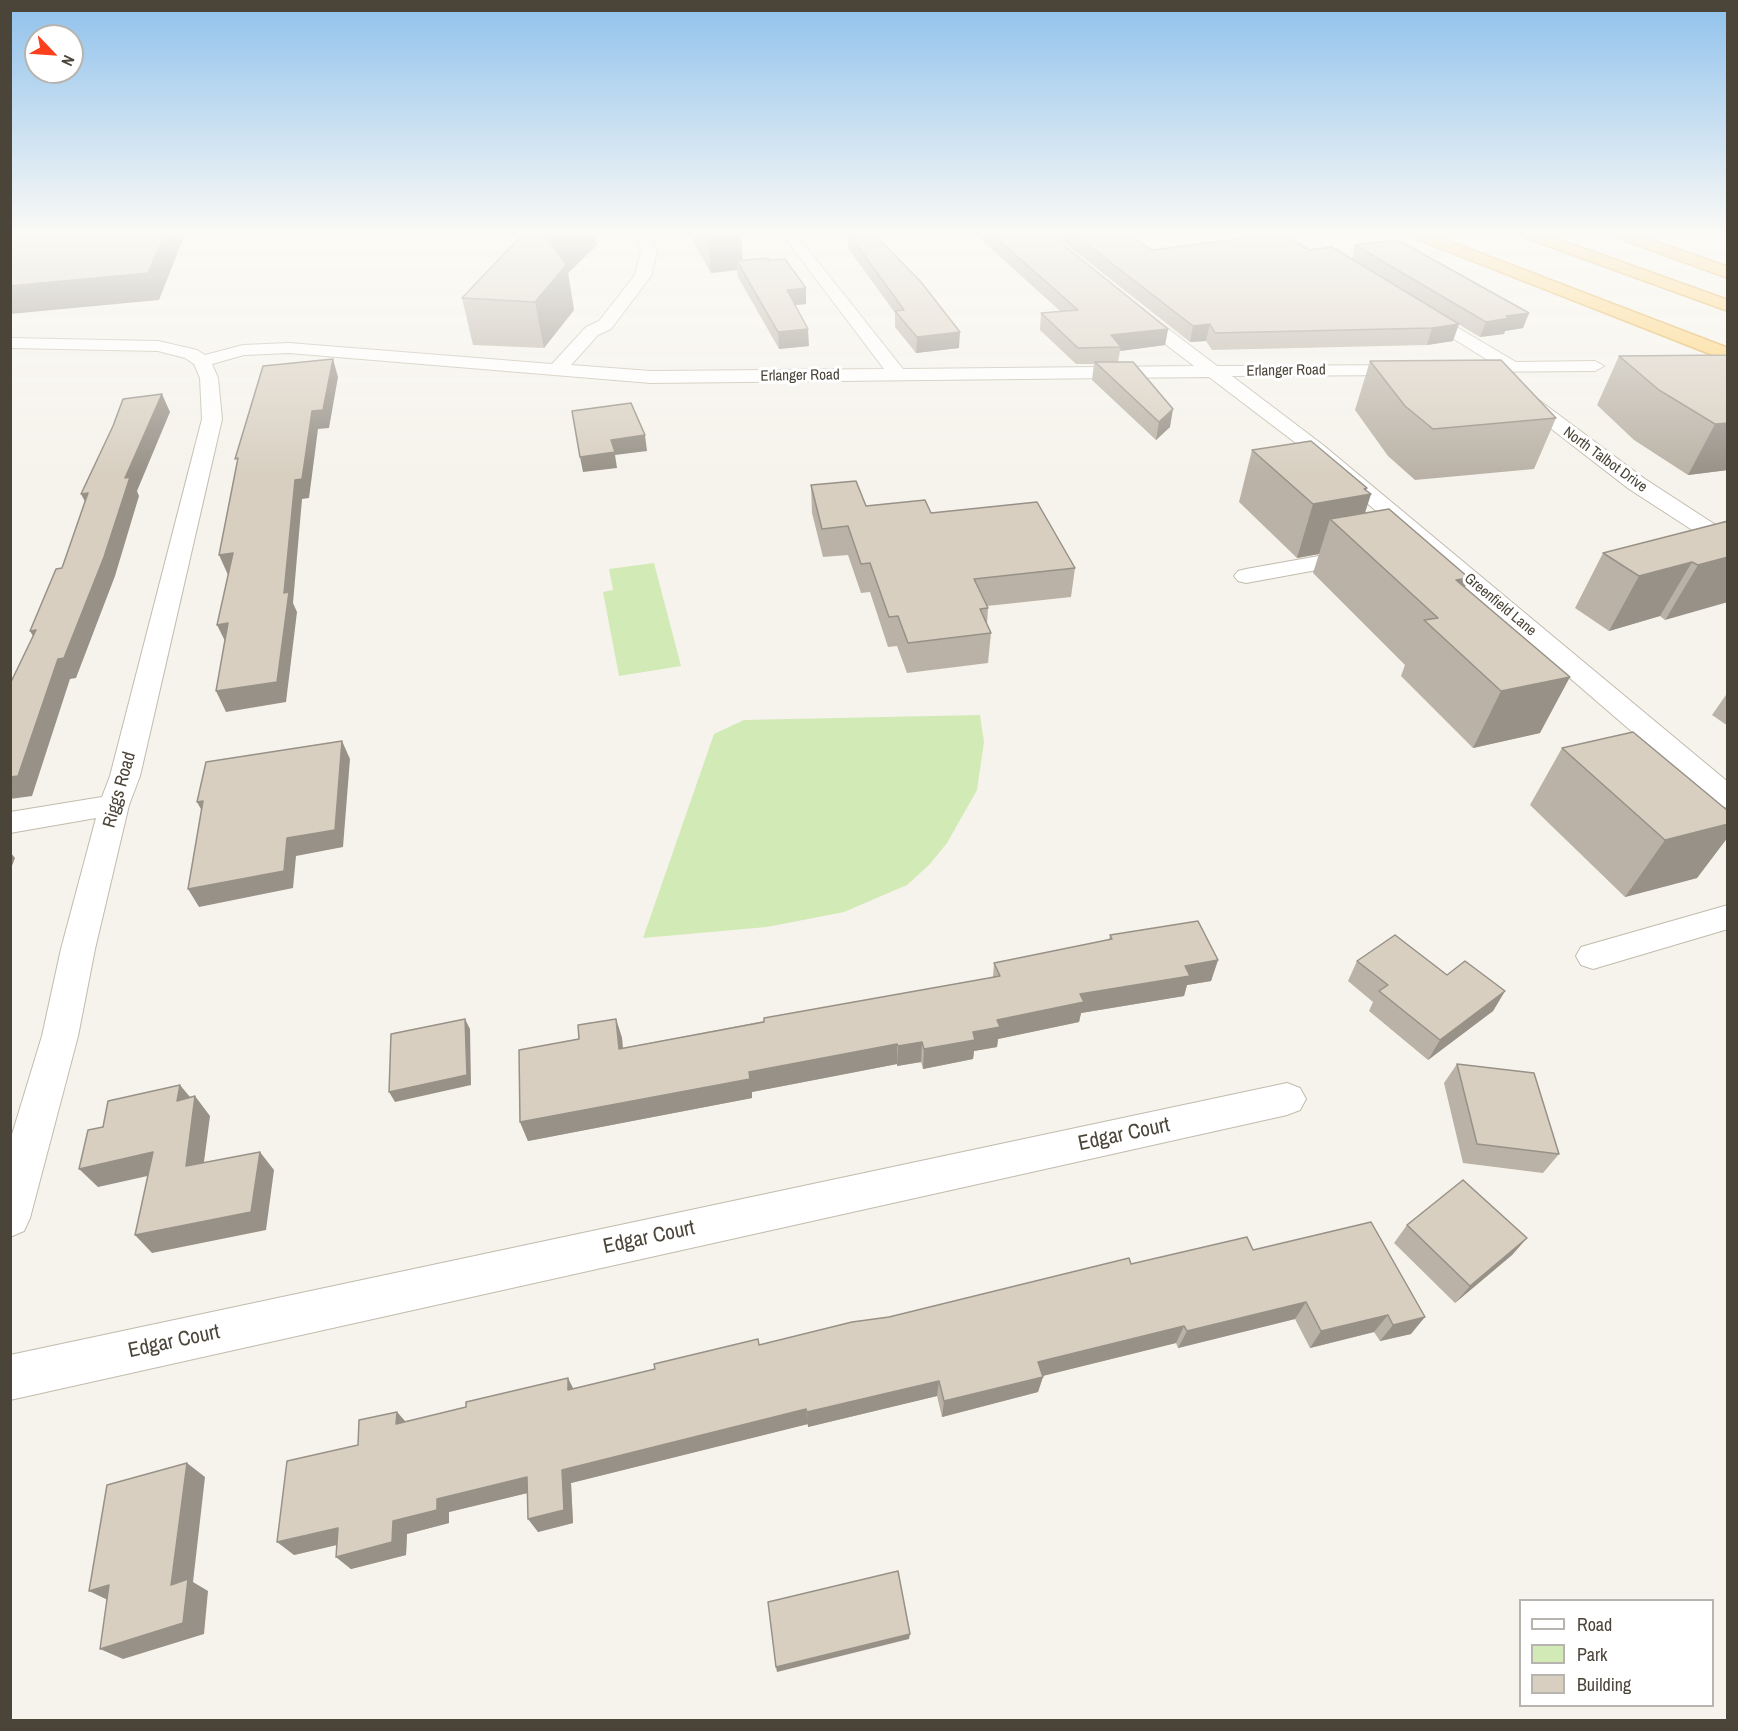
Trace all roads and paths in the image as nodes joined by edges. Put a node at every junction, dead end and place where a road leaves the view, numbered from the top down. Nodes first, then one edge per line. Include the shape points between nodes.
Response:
1 (619, 315) edge
2 (851, 315) edge
3 (1139, 315) edge
4 (1427, 315) edge
5 (1625, 315) edge
6 (10, 344) edge
7 (1728, 355) edge
8 (599, 357) dead end
9 (202, 361) junction
10 (1595, 366) dead end
11 (1489, 367) junction
12 (1512, 367) junction
13 (556, 370) junction
14 (1212, 372) junction
15 (587, 373) junction
16 (898, 375) junction
17 (1428, 543) junction
18 (1728, 543) edge
19 (1246, 576) dead end
20 (1728, 798) edge
21 (114, 805) junction
22 (10, 823) edge
23 (1728, 917) edge
24 (1593, 956) dead end
25 (1287, 1099) dead end
26 (10, 1218) edge
27 (10, 1378) edge

1 - 13 street via 608,333 592,331
2 - 16 street
3 - 14 street, Greenfield Lane
4 - 12 street
5 - 7 highway
6 - 9 street via 149,345 176,349
8 - 15 street
9 - 13 street, Erlanger Road via 243,350 289,348
9 - 21 street, Riggs Road via 209,378 212,418 125,776
10 - 12 street, Erlanger Road
11 - 12 street, Erlanger Road
11 - 14 street, Erlanger Road
11 - 18 street, North Talbot Drive via 1582,443 1673,509
13 - 15 street, Erlanger Road
14 - 16 street, Erlanger Road
14 - 17 street, Greenfield Lane via 1316,449
15 - 16 street, Erlanger Road via 651,377
17 - 19 street
17 - 20 street, Greenfield Lane
21 - 22 street
21 - 26 street, Riggs Road via 60,1036
23 - 24 street
25 - 27 street, Edgar Court

